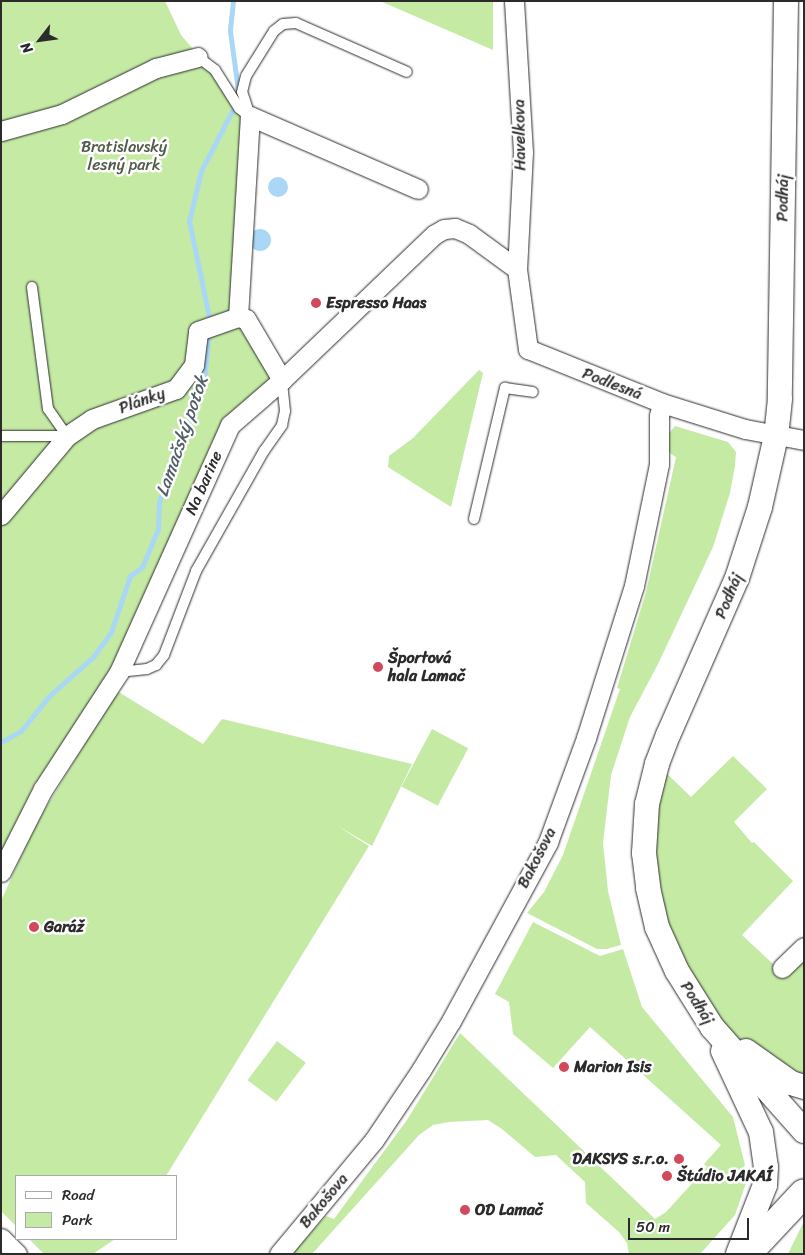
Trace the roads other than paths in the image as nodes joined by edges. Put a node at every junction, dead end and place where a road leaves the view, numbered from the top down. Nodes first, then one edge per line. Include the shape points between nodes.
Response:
1 (514, 1) edge
2 (786, 1) edge
3 (198, 57) joint
4 (407, 72) dead end
5 (250, 116) junction
6 (1, 131) edge
7 (418, 188) dead end
8 (517, 268) junction
9 (32, 286) dead end
10 (229, 320) junction
11 (282, 380) junction
12 (533, 392) dead end
13 (662, 404) junction
14 (1, 436) edge
15 (67, 436) junction
16 (776, 436) junction
17 (804, 440) edge
18 (1, 515) edge
19 (474, 519) dead end
20 (119, 672) junction
21 (1, 872) edge
22 (804, 946) edge
23 (782, 968) dead end
24 (712, 1027) junction
25 (804, 1087) edge
26 (804, 1131) edge
27 (804, 1193) edge
28 (1, 1238) edge
29 (17, 1254) edge
30 (279, 1254) edge
31 (738, 1254) edge
32 (747, 1254) edge

1 - 8 street, Havelkova via 523,152
2 - 16 street, Podháj via 780,399
3 - 5 lane via 208,62 240,108
3 - 6 street via 156,68 62,114
4 - 5 lane via 296,24 283,24 274,31 246,76 242,92
5 - 7 street
5 - 10 street
8 - 11 street, Na barine via 469,234 455,228 444,229
8 - 13 street, Podlesná via 528,350
9 - 15 lane via 48,409
10 - 11 street via 246,319
10 - 15 street, Plánky via 199,330 194,365 176,390 92,419
11 - 20 street, Na barine via 230,425
11 - 20 lane via 285,411 282,424 196,571 164,655 156,665 147,669
12 - 19 lane via 505,388
13 - 16 street, Podlesná
13 - 30 street, Bakošova via 659,464 634,586 586,738 548,842 421,1070 374,1140
14 - 15 lane
15 - 18 street, Plánky
16 - 17 street, Podlesná
16 - 24 street, Podháj via 745,557 668,735 652,785 644,826 647,879 657,927 677,971
20 - 21 street, Na barine via 43,788
22 - 23 street
24 - 25 street via 782,1077
24 - 26 street, Podháj
24 - 31 street via 761,1132 764,1147 764,1185
27 - 32 main road
28 - 29 street

